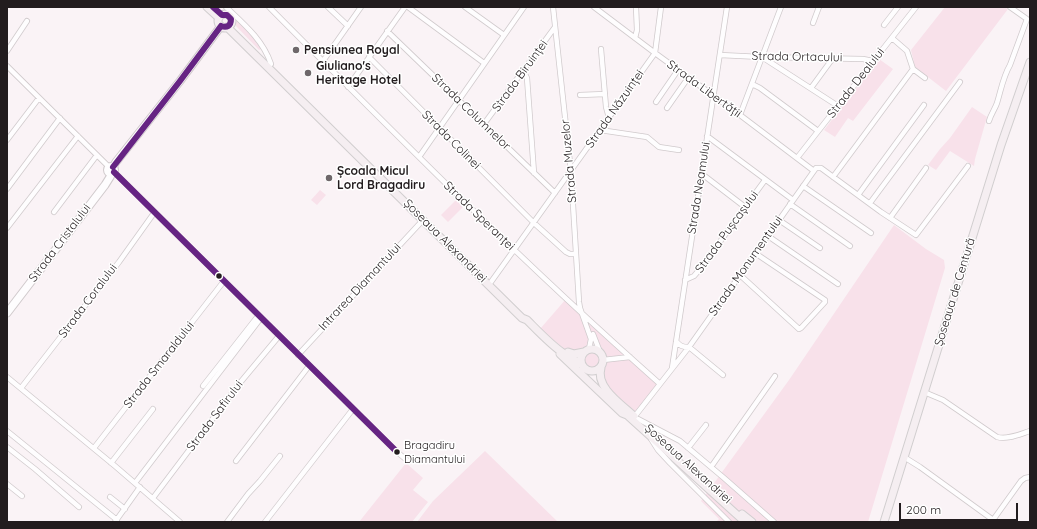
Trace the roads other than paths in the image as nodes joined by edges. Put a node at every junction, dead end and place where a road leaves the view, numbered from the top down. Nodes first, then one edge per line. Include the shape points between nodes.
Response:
1 (208, 7) edge
2 (213, 7) edge
3 (226, 7) edge
4 (269, 7) edge
5 (328, 7) edge
6 (361, 7) edge
7 (407, 7) edge
8 (465, 7) edge
9 (524, 7) edge
10 (553, 7) edge
11 (594, 7) edge
12 (636, 7) edge
13 (661, 7) edge
14 (727, 7) edge
15 (781, 7) edge
16 (819, 7) edge
17 (898, 7) edge
18 (916, 7) edge
19 (1010, 7) edge
20 (220, 16) junction
21 (27, 21) dead end
22 (813, 23) dead end
23 (884, 25) dead end
24 (226, 26) junction
25 (348, 26) junction
26 (555, 27) junction
27 (387, 31) junction
28 (504, 35) junction
29 (635, 38) junction
30 (892, 38) junction
31 (601, 49) dead end
32 (7, 51) edge
33 (655, 54) junction
34 (720, 55) junction
35 (369, 57) junction
36 (761, 57) junction
37 (833, 58) junction
38 (323, 61) junction
39 (873, 61) junction
40 (1030, 62) edge
41 (484, 63) junction
42 (271, 64) junction
43 (7, 66) edge
44 (913, 69) junction
45 (523, 70) junction
46 (678, 70) junction
47 (688, 78) junction
48 (925, 78) dead end
49 (960, 82) dead end
50 (752, 84) junction
51 (348, 87) junction
52 (811, 88) junction
53 (605, 94) junction
54 (580, 95) dead end
55 (713, 96) junction
56 (39, 98) junction
57 (458, 100) junction
58 (656, 102) dead end
59 (924, 105) dead end
60 (838, 106) junction
61 (667, 108) dead end
62 (740, 115) junction
63 (60, 118) junction
64 (609, 118) junction
65 (989, 121) dead end
66 (484, 124) junction
67 (439, 128) junction
68 (600, 130) junction
69 (818, 131) junction
70 (78, 136) junction
71 (707, 136) junction
72 (7, 140) edge
73 (679, 150) dead end
74 (97, 155) junction
75 (418, 157) junction
76 (797, 158) junction
77 (968, 166) dead end
78 (926, 168) dead end
79 (111, 170) junction
80 (814, 171) junction
81 (571, 172) junction
82 (534, 173) junction
83 (702, 174) junction
84 (833, 177) junction
85 (765, 180) junction
86 (803, 186) junction
87 (7, 189) edge
88 (555, 193) junction
89 (858, 195) junction
90 (792, 202) junction
91 (870, 203) junction
92 (745, 207) junction
93 (54, 212) dead end
94 (154, 213) junction
95 (890, 218) junction
96 (423, 220) junction
97 (779, 220) junction
98 (75, 222) junction
99 (534, 223) junction
100 (7, 228) edge
101 (871, 233) dead end
102 (768, 236) junction
103 (850, 246) dead end
104 (820, 248) dead end
105 (513, 250) junction
106 (756, 253) junction
107 (576, 254) junction
108 (740, 275) junction
109 (686, 280) junction
110 (224, 281) junction
111 (490, 282) junction
112 (838, 284) dead end
113 (7, 309) edge
114 (7, 313) edge
115 (583, 314) junction
116 (260, 317) junction
117 (522, 318) junction
118 (279, 336) junction
119 (676, 341) junction
120 (688, 347) junction
121 (587, 351) junction
122 (600, 352) junction
123 (298, 355) junction
124 (630, 357) junction
125 (603, 360) junction
126 (582, 365) junction
127 (309, 366) junction
128 (601, 368) junction
129 (672, 370) junction
130 (588, 371) junction
131 (723, 375) dead end
132 (775, 376) dead end
133 (7, 377) edge
134 (660, 384) junction
135 (203, 386) dead end
136 (21, 388) junction
137 (924, 392) junction
138 (153, 409) dead end
139 (353, 409) junction
140 (633, 417) junction
141 (706, 424) dead end
142 (7, 431) edge
143 (1030, 431) edge
144 (649, 436) junction
145 (7, 447) edge
146 (94, 448) junction
147 (688, 448) junction
148 (280, 456) dead end
149 (904, 457) junction
150 (236, 461) dead end
151 (408, 461) dead end
152 (111, 463) junction
153 (711, 467) junction
154 (1030, 477) edge
155 (135, 483) junction
156 (7, 484) edge
157 (140, 487) junction
158 (22, 496) dead end
159 (110, 498) dead end
160 (153, 498) junction
161 (79, 507) dead end
162 (125, 508) junction
163 (117, 520) edge
164 (994, 521) edge
165 (123, 522) edge
166 (180, 522) edge
167 (227, 522) edge
168 (265, 522) edge
169 (729, 522) edge
170 (744, 522) edge
171 (752, 522) edge
172 (774, 522) edge
173 (884, 522) edge

1 - 20 main road
2 - 20 main road
3 - 42 street via 258,40
4 - 38 street, Strada Speranței
5 - 25 street
6 - 25 street
7 - 27 street
7 - 41 street
8 - 28 street
9 - 28 street
10 - 26 street, Strada Muzelor
11 - 29 street, Strada Libertății
12 - 29 street
13 - 33 street
14 - 34 street, Strada Neamului
15 - 36 street
16 - 22 street
17 - 23 street
18 - 30 street, Strada Dealului
19 - 65 street via 1027,19
20 - 24 main road via 218,23
20 - 24 main road via 226,14 231,19
21 - 32 street
24 - 42 main road, Șoseaua Alexandriei
24 - 79 street, Strada Cristalului
24 - 96 main road, Șoseaua Alexandriei
25 - 38 street
26 - 45 street, Strada Biruinței
26 - 81 street, Strada Muzelor
27 - 35 street
27 - 57 street, Strada Columnelor
28 - 41 street
29 - 33 street, Strada Libertății
30 - 39 street, Strada Dealului
30 - 44 street via 907,51
31 - 53 street
33 - 46 street, Strada Libertății
33 - 64 street, Strada Năzuinței
34 - 36 street, Strada Ortacului
34 - 55 street, Strada Neamului
35 - 51 street
35 - 67 street, Strada Colinei
36 - 37 street, Strada Ortacului
36 - 50 street
36 - 52 street
37 - 39 street, Strada Ortacului
37 - 52 street
38 - 51 street, Strada Speranței
39 - 60 street, Strada Dealului
40 - 137 main road, Șoseaua de Centură via 1001,145
41 - 57 street
42 - 111 main road, Șoseaua Alexandriei
43 - 56 street
44 - 48 street
44 - 84 street
45 - 66 street, Strada Biruinței
45 - 82 street via 527,78
46 - 47 street, Strada Libertății
46 - 58 street
47 - 55 street, Strada Libertății
47 - 61 street
49 - 91 street
50 - 62 street
50 - 69 street
51 - 75 street, Strada Speranței
52 - 60 street
53 - 54 street
53 - 64 street
55 - 62 street, Strada Libertății
55 - 71 street, Strada Neamului
56 - 63 street
56 - 72 street
57 - 66 street, Strada Columnelor
57 - 67 street
59 - 89 street
60 - 69 street, Strada Dealului
62 - 76 street, Strada Libertății
63 - 70 street
63 - 87 street
64 - 68 street, Strada Năzuinței
66 - 82 street, Strada Columnelor
67 - 75 street
67 - 99 street, Strada Colinei
68 - 73 street via 647,137 660,147
68 - 81 street, Strada Năzuinței
69 - 76 street, Strada Dealului
70 - 74 street
70 - 100 street
71 - 83 street, Strada Neamului
71 - 85 street
74 - 79 street
74 - 93 street
75 - 105 street, Strada Speranței
76 - 80 street, Strada Libertății
77 - 95 street via 916,234
78 - 95 street
79 - 94 street
79 - 98 street, Strada Cristalului via 109,178
80 - 84 street, Strada Monumentului via 819,167
80 - 86 street, Strada Monumentului
81 - 88 street, Strada Năzuinței
81 - 107 street, Strada Muzelor
82 - 88 street, Strada Columnelor
83 - 92 street
83 - 109 street, Strada Neamului
84 - 89 street
85 - 90 street
85 - 92 street, Strada Pușcașului
86 - 90 street, Strada Monumentului
86 - 101 street
88 - 99 street, Strada Năzuinței
89 - 91 street
90 - 97 street, Strada Monumentului
90 - 103 street
91 - 95 street
92 - 109 street, Strada Pușcașului via 700,269
94 - 110 street
94 - 136 street, Strada Coralului
96 - 117 main road, Șoseaua Alexandriei
96 - 123 street, Intrarea Diamantului
97 - 102 street, Strada Monumentului
97 - 104 street
98 - 113 street, Strada Cristalului
98 - 114 street, Strada Cristalului
99 - 105 street, Strada Năzuinței
99 - 107 street, Strada Colinei via 566,252
102 - 106 street, Strada Monumentului
102 - 112 street
105 - 111 street, Strada Năzuinței
105 - 115 street, Strada Speranței
106 - 108 street, Strada Monumentului
106 - 108 street via 825,302 799,329
107 - 115 street, Strada Muzelor via 579,302
108 - 120 street, Strada Monumentului
109 - 119 street, Strada Neamului
110 - 116 street
110 - 146 street, Strada Smaraldului
111 - 121 main road, Șoseaua Alexandriei via 560,347 574,354
115 - 121 street via 591,339
115 - 122 street
115 - 124 street, Strada Speranței
116 - 118 street
116 - 135 street
116 - 155 street
117 - 126 main road, Șoseaua Alexandriei via 563,353
117 - 140 main road via 622,412
118 - 123 street
118 - 160 street, Strada Safirului via 239,384
119 - 120 street via 679,346
119 - 129 street, Strada Neamului
120 - 129 street, Strada Monumentului
120 - 131 street
121 - 122 main road
121 - 126 main road via 581,358
122 - 125 main road
123 - 127 street
124 - 125 street
124 - 134 street, Strada Speranței
125 - 128 main road
126 - 130 main road
127 - 139 street
127 - 150 street
128 - 130 main road
128 - 140 main road, Șoseaua Alexandriei via 603,386
129 - 134 street, Strada Monumentului
130 - 140 main road, Șoseaua Alexandriei via 604,391
132 - 153 street
133 - 136 street
134 - 140 street, Strada Monumentului
136 - 146 street
137 - 143 street via 943,400 997,437
137 - 149 main road, Șoseaua de Centură
138 - 152 street
139 - 151 street
139 - 168 street
140 - 144 main road, Șoseaua Alexandriei
140 - 147 street via 677,439
140 - 171 main road, Șoseaua Alexandriei
141 - 147 street
142 - 163 street
144 - 169 street via 670,463
144 - 170 main road, Șoseaua Alexandriei
145 - 161 street
146 - 152 street
147 - 153 street
148 - 167 street
149 - 164 street
149 - 173 main road, Șoseaua de Centură
152 - 155 street
153 - 172 street
154 - 164 street via 1021,481
155 - 157 street
156 - 158 street
157 - 160 street
157 - 162 street
159 - 162 street
160 - 166 street
162 - 163 street
163 - 165 street

